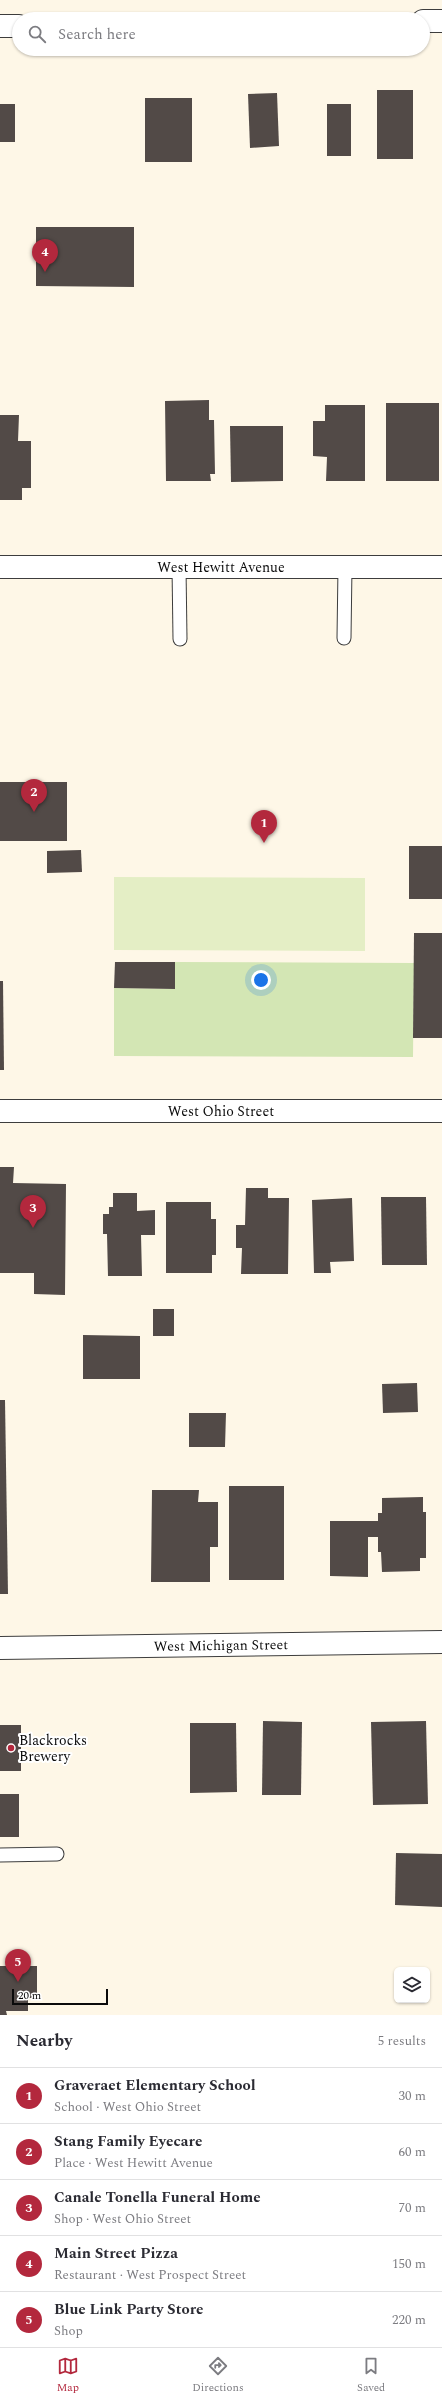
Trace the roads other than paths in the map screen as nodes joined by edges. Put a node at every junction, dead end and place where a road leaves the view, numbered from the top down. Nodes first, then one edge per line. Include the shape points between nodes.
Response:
1 (430, 21) edge
2 (442, 21) edge
3 (0, 26) edge
4 (12, 26) edge
5 (442, 567) edge
6 (0, 568) edge
7 (180, 568) junction
8 (345, 568) junction
9 (344, 638) dead end
10 (180, 639) dead end
11 (442, 1110) edge
12 (0, 1111) edge
13 (442, 1642) edge
14 (0, 1648) edge
15 (57, 1854) dead end
16 (0, 1855) edge

1 - 2 street
3 - 4 street
5 - 8 street, West Hewitt Avenue
6 - 7 street, West Hewitt Avenue
7 - 8 street, West Hewitt Avenue
7 - 10 lane
8 - 9 lane
11 - 12 street, West Ohio Street
13 - 14 street, West Michigan Street
15 - 16 lane

